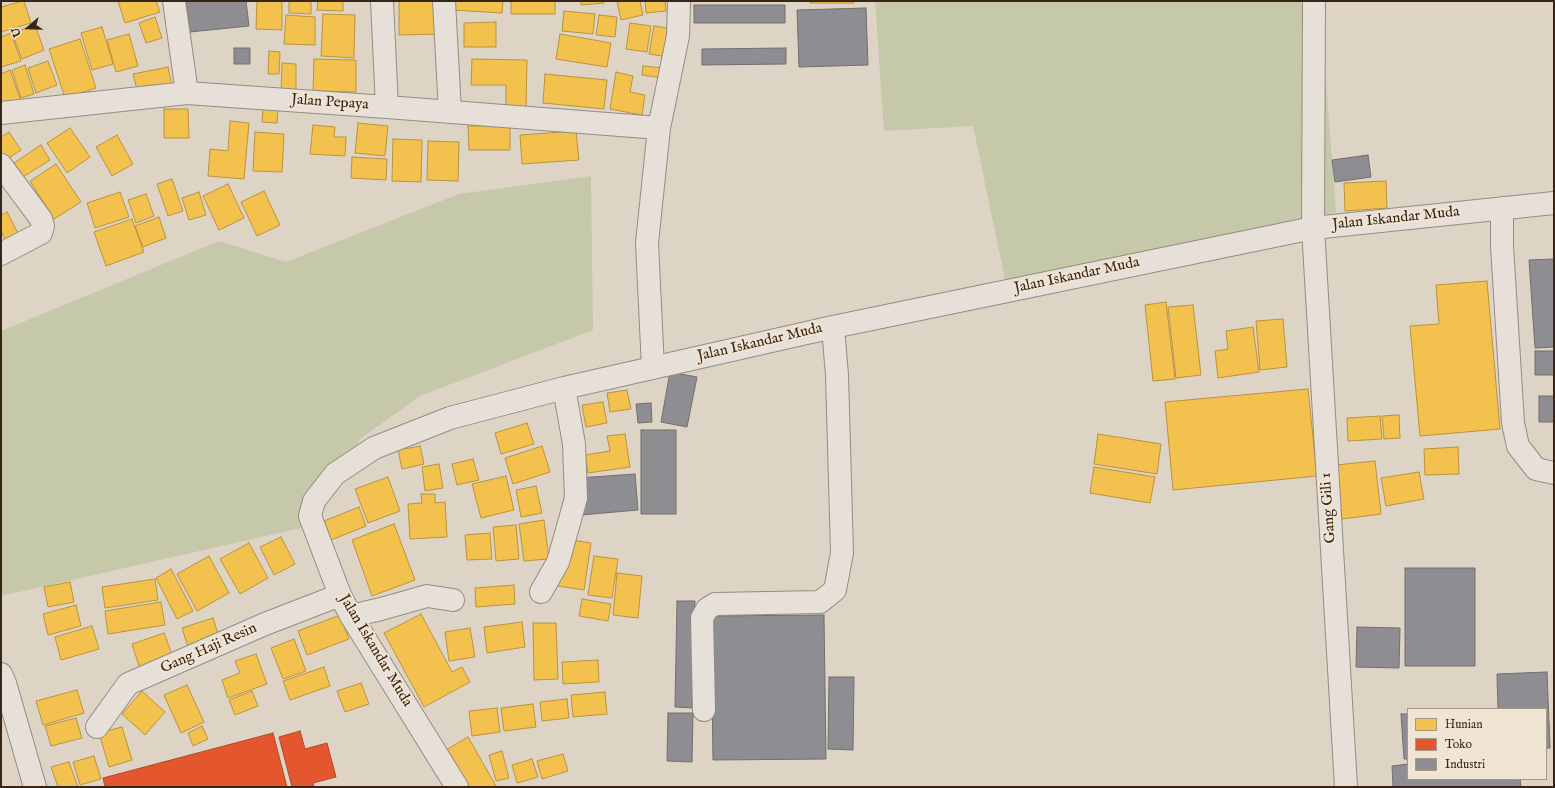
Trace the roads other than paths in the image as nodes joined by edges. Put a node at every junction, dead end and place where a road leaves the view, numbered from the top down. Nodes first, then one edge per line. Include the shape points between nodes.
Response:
1 (174, 1) edge
2 (382, 1) edge
3 (444, 1) edge
4 (679, 1) edge
5 (1314, 1) edge
6 (187, 93) junction
7 (387, 107) junction
8 (1, 112) edge
9 (450, 112) junction
10 (659, 128) junction
11 (1, 165) edge
12 (1554, 203) edge
13 (1502, 208) junction
14 (1313, 228) junction
15 (1, 254) edge
16 (833, 326) junction
17 (653, 368) junction
18 (564, 388) junction
19 (1554, 473) edge
20 (541, 592) dead end
21 (340, 595) junction
22 (453, 600) dead end
23 (351, 616) junction
24 (1, 674) edge
25 (704, 710) dead end
26 (97, 727) dead end
27 (35, 787) edge
28 (457, 787) edge
29 (1346, 787) edge

1 - 6 street
2 - 7 street
3 - 9 street
4 - 10 street via 678,36
5 - 14 street, Gang Gili 1
6 - 7 street, Jalan Pepaya
6 - 8 street, Jalan Pepaya
7 - 9 street, Jalan Pepaya
9 - 10 street, Jalan Pepaya
10 - 17 street via 647,242
11 - 15 street via 41,219 43,226 40,233
12 - 13 street, Jalan Iskandar Muda
13 - 14 street, Jalan Iskandar Muda
13 - 19 street via 1513,423 1518,446 1536,469
14 - 16 street, Jalan Iskandar Muda
14 - 29 street, Gang Gili 1
16 - 17 street, Jalan Iskandar Muda
16 - 25 street via 837,375 842,554 835,590 820,602 715,604 707,609 702,618
17 - 18 street, Jalan Iskandar Muda
18 - 20 street via 574,444 576,498 558,562
18 - 21 street, Jalan Iskandar Muda via 450,418 374,448 335,474 314,501 310,516
21 - 23 street, Jalan Iskandar Muda
21 - 26 street, Gang Haji Resin via 265,624 128,684
22 - 23 street via 427,596
23 - 28 street, Jalan Iskandar Muda
24 - 27 street

